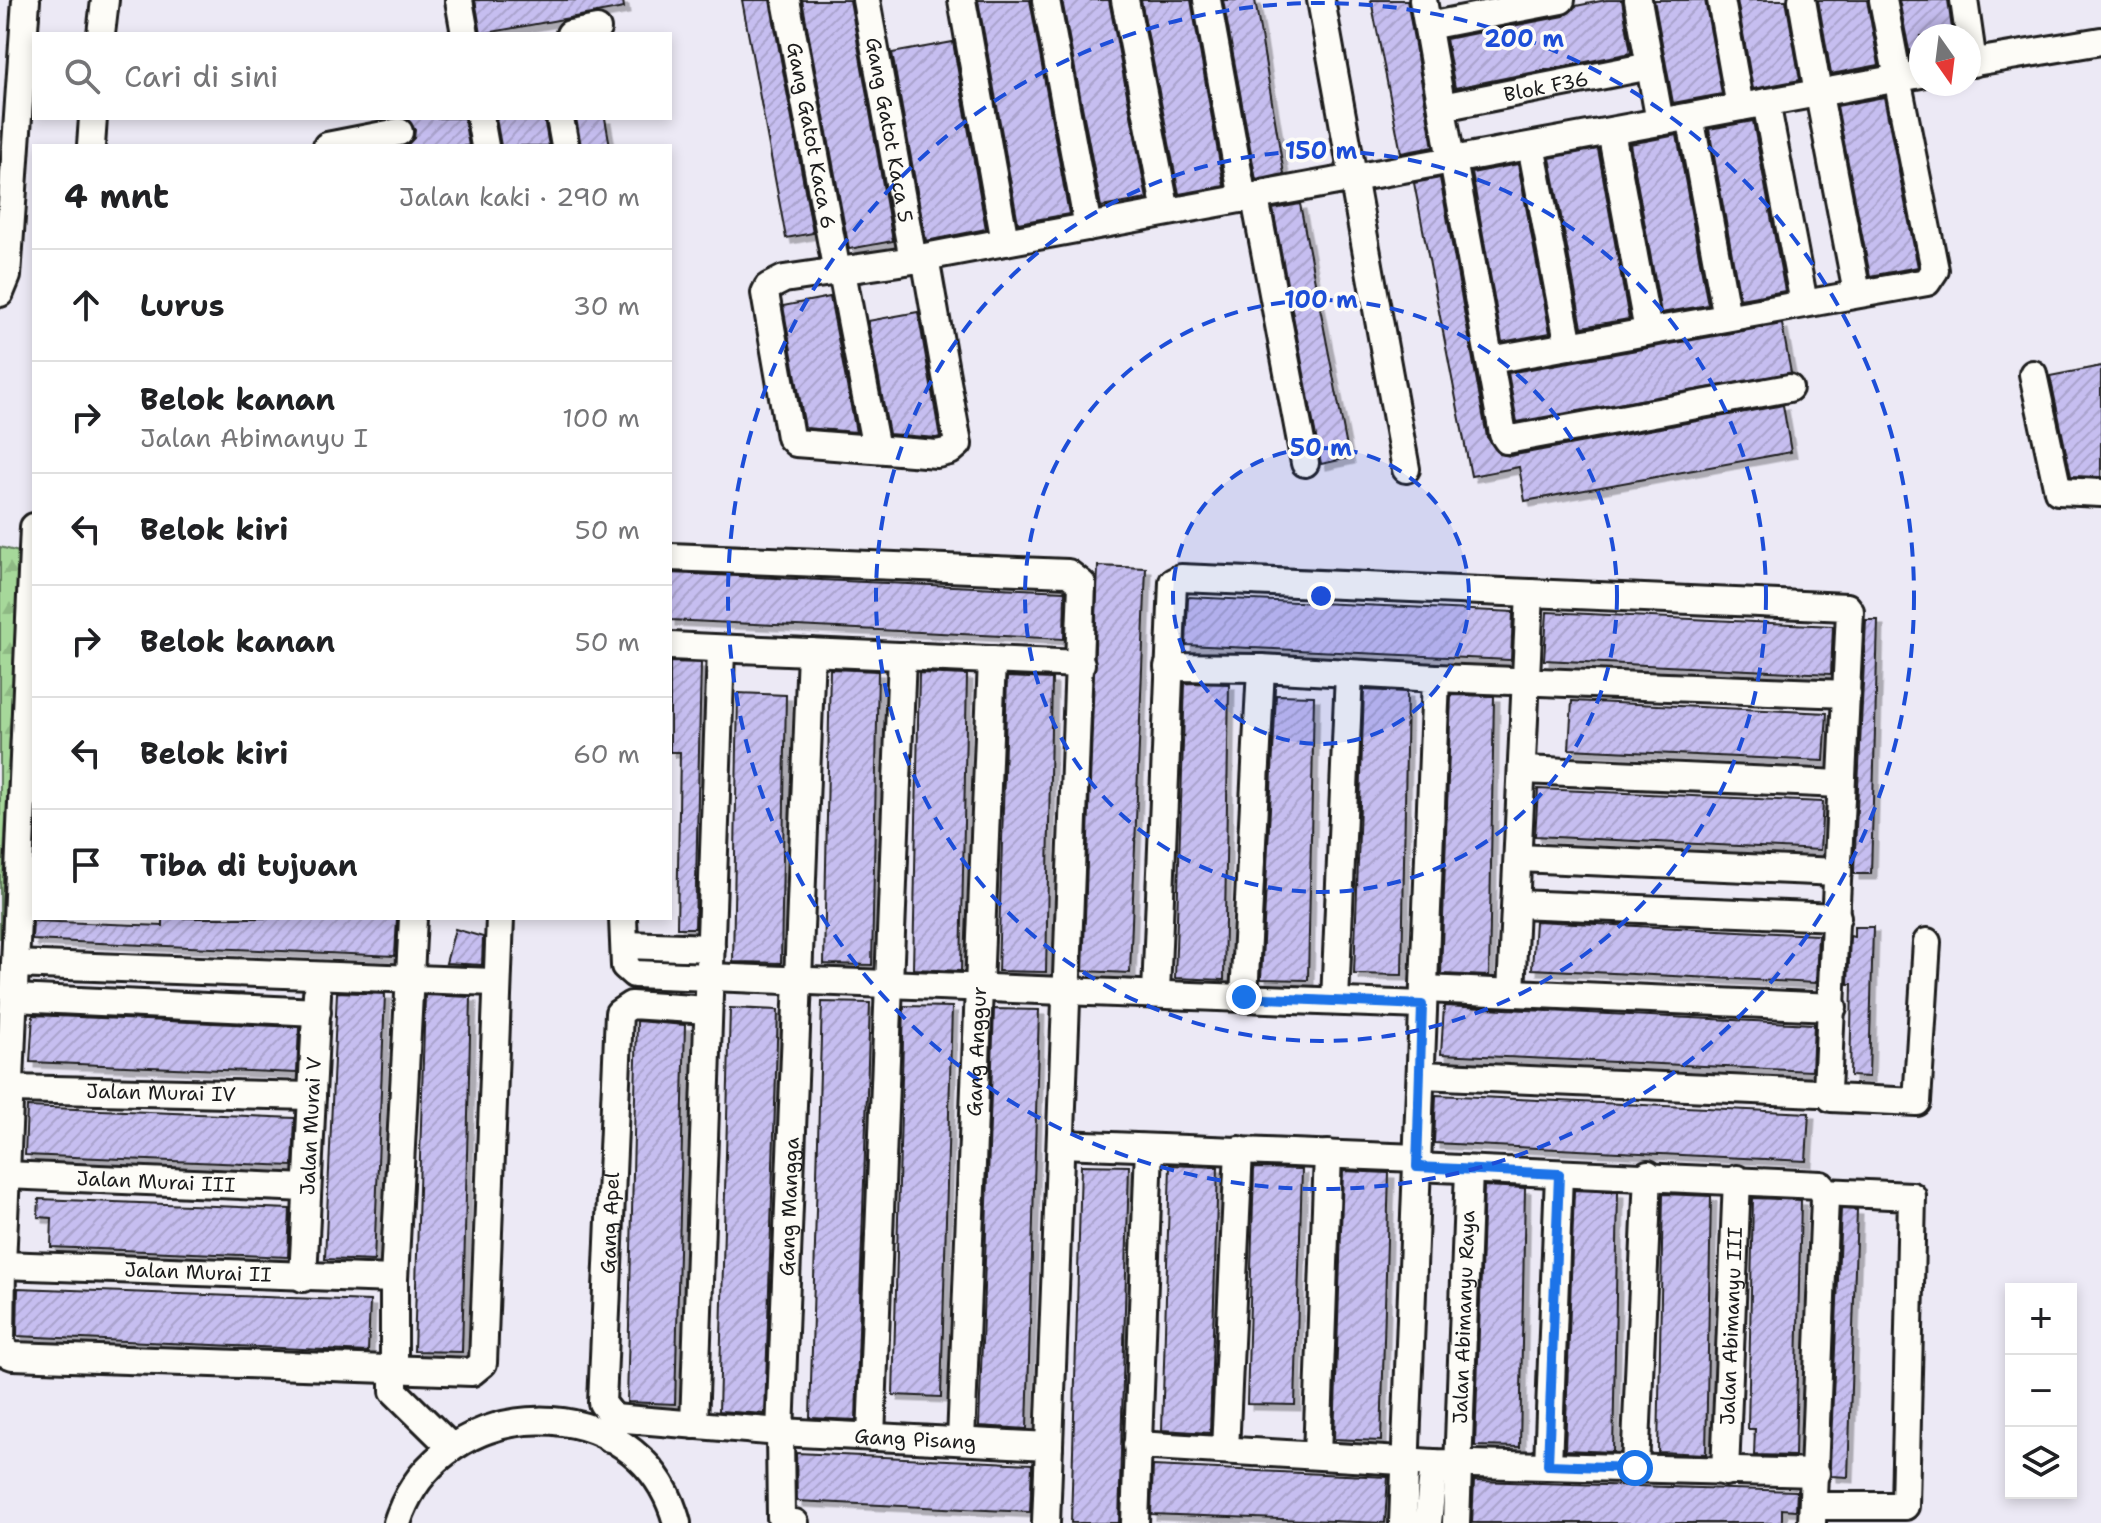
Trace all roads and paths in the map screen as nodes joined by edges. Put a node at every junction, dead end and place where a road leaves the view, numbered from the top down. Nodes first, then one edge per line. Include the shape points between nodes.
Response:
1 (26, 0) edge
2 (105, 0) edge
3 (459, 0) edge
4 (786, 0) edge
5 (866, 0) edge
6 (962, 0) edge
7 (1046, 0) edge
8 (1125, 0) edge
9 (1207, 0) edge
10 (1321, 0) edge
11 (1423, 0) edge
12 (1561, 0) edge
13 (1638, 0) edge
14 (1721, 0) edge
15 (1802, 0) edge
16 (1883, 0) edge
17 (1964, 0) edge
18 (1967, 24) edge
19 (1428, 26) junction
20 (597, 29) dead end
21 (101, 32) edge
22 (465, 32) edge
23 (581, 32) edge
24 (2101, 41) edge
25 (1981, 61) edge
26 (1650, 66) junction
27 (1906, 82) edge
28 (1820, 99) junction
29 (1766, 102) junction
30 (1442, 107) junction
31 (1740, 107) junction
32 (93, 120) edge
33 (480, 120) edge
34 (560, 120) edge
35 (1660, 122) junction
36 (1692, 127) dead end
37 (399, 132) edge
38 (1613, 142) dead end
39 (91, 144) edge
40 (337, 144) edge
41 (485, 144) edge
42 (565, 144) edge
43 (1533, 156) dead end
44 (1453, 165) junction
45 (1354, 180) junction
46 (1249, 198) junction
47 (1166, 212) junction
48 (1088, 227) junction
49 (1005, 242) junction
50 (919, 259) junction
51 (840, 272) junction
52 (0, 293) edge
53 (1857, 293) junction
54 (1804, 303) junction
55 (1727, 317) junction
56 (1648, 331) junction
57 (1569, 346) junction
58 (1490, 360) junction
59 (2033, 374) dead end
60 (1789, 388) dead end
61 (876, 449) junction
62 (1305, 463) dead end
63 (1406, 469) dead end
64 (2101, 493) edge
65 (672, 557) edge
66 (1530, 593) junction
67 (32, 606) edge
68 (672, 646) edge
69 (721, 650) junction
70 (811, 652) junction
71 (902, 656) junction
72 (992, 660) junction
73 (1081, 664) junction
74 (1168, 667) junction
75 (1261, 668) junction
76 (1349, 673) junction
77 (1436, 678) junction
78 (1527, 680) junction
79 (1847, 694) junction
80 (30, 697) edge
81 (1523, 770) junction
82 (1841, 784) junction
83 (28, 785) edge
84 (1518, 858) junction
85 (1838, 872) junction
86 (26, 875) edge
87 (1516, 904) junction
88 (1837, 917) junction
89 (413, 920) edge
90 (500, 920) edge
91 (623, 920) edge
92 (1927, 942) dead end
93 (626, 945) junction
94 (711, 948) junction
95 (15, 964) junction
96 (317, 976) junction
97 (709, 977) junction
98 (798, 980) junction
99 (411, 981) junction
100 (497, 982) junction
101 (888, 985) junction
102 (977, 987) junction
103 (1066, 988) junction
104 (1511, 992) junction
105 (1156, 993) junction
106 (1244, 997) junction
107 (1424, 997) junction
108 (14, 998) junction
109 (1335, 1001) junction
110 (1833, 1007) junction
111 (708, 1010) junction
112 (317, 1012) junction
113 (1422, 1075) junction
114 (11, 1089) junction
115 (1827, 1090) junction
116 (312, 1096) junction
117 (1061, 1144) junction
118 (1149, 1148) junction
119 (1239, 1150) junction
120 (1328, 1154) junction
121 (1417, 1162) junction
122 (1469, 1170) junction
123 (1559, 1174) junction
124 (1648, 1174) junction
125 (6, 1175) junction
126 (1737, 1179) junction
127 (307, 1188) junction
128 (1823, 1192) junction
129 (2, 1265) edge
130 (303, 1278) junction
131 (394, 1279) junction
132 (393, 1369) junction
133 (694, 1425) junction
134 (612, 1428) junction
135 (780, 1432) junction
136 (871, 1437) junction
137 (961, 1441) junction
138 (1137, 1445) junction
139 (1049, 1446) junction
140 (451, 1447) junction
141 (1225, 1450) junction
142 (1317, 1455) junction
143 (1405, 1460) junction
144 (1445, 1463) junction
145 (1548, 1465) junction
146 (1635, 1468) junction
147 (1725, 1472) junction
148 (1816, 1473) junction
149 (1812, 1514) edge
150 (397, 1523) edge
151 (677, 1523) edge
152 (795, 1523) edge
153 (1046, 1523) edge
154 (1135, 1523) edge
155 (1403, 1523) edge
156 (1428, 1523) edge
157 (1456, 1523) edge

1 - 52 street via 7,276
2 - 21 street
3 - 22 street
4 - 51 street, Gang Gatot Kaca 6
5 - 50 street, Gang Gatot Kaca 5
6 - 49 street
7 - 48 street
8 - 47 street
9 - 46 street
10 - 45 street
11 - 19 street
12 - 19 street
13 - 26 street
14 - 31 street
15 - 28 street
16 - 27 street
17 - 18 street
19 - 30 street
20 - 23 street
24 - 25 street
26 - 30 street, Blok F36
26 - 35 street
27 - 28 street
27 - 53 street via 1934,277
28 - 29 street
28 - 53 street
29 - 31 street
29 - 54 street
30 - 44 street
31 - 35 street
32 - 39 street
33 - 41 street
34 - 42 street
35 - 44 street
36 - 55 street
37 - 40 street
38 - 56 street
43 - 57 street
44 - 45 street
44 - 58 street
45 - 46 street
45 - 63 street
46 - 47 street
46 - 62 street
47 - 48 street
48 - 49 street
49 - 50 street
50 - 51 street
50 - 61 street, Gang Gatot Kaca 5 via 957,437 955,448 937,454
51 - 61 street, Gang Gatot Kaca 6
51 - 61 street via 784,279 765,293 790,437 804,445
53 - 54 street
54 - 55 street
55 - 56 street
56 - 57 street
57 - 58 street
58 - 60 street via 1507,440
59 - 64 street via 2058,491
65 - 73 street via 1074,574 1082,584
66 - 74 street via 1181,578 1173,582
66 - 78 street
66 - 79 street via 1843,604 1850,611
67 - 80 street
68 - 69 street
69 - 70 street
69 - 94 street
70 - 71 street
70 - 98 street, Gang Mangga
71 - 72 street
71 - 101 street
72 - 73 street
72 - 102 street, Gang Anggur
73 - 103 street
74 - 75 street
74 - 105 street
75 - 76 street
75 - 106 street
76 - 77 street
76 - 109 street
77 - 78 street
77 - 107 street
78 - 79 street
78 - 81 street
79 - 82 street
80 - 83 street
81 - 82 street
81 - 84 street
82 - 85 street
83 - 86 street
84 - 85 street
84 - 87 street
85 - 88 street
86 - 95 street
87 - 88 street
87 - 104 street
88 - 110 street
89 - 99 street
90 - 100 street
91 - 93 street
92 - 115 street via 1917,1102 1831,1098
93 - 94 street
93 - 97 street via 625,966 634,974
94 - 97 street
95 - 96 street
95 - 108 street
96 - 99 street
96 - 112 street, Jalan Murai V
97 - 98 street
97 - 111 street
98 - 101 street
98 - 135 street, Gang Mangga
99 - 100 street
99 - 131 street
100 - 132 street via 483,1363 472,1372
101 - 102 street
101 - 136 street
102 - 103 street
102 - 137 street, Gang Anggur
103 - 105 street
103 - 117 street
104 - 107 street
104 - 110 street
105 - 106 street
106 - 109 street
107 - 109 street
107 - 113 street
108 - 112 street
108 - 114 street
110 - 115 street
111 - 133 street
111 - 134 street, Gang Apel via 631,1005 619,1013 602,1403
112 - 116 street, Jalan Murai V
113 - 115 street
113 - 121 street
114 - 116 street, Jalan Murai IV
114 - 125 street
116 - 127 street, Jalan Murai V
117 - 118 street
117 - 139 street
118 - 119 street
118 - 138 street
119 - 120 street
119 - 141 street
120 - 121 street
120 - 142 street
121 - 122 street
121 - 143 street
122 - 123 street
122 - 144 street, Jalan Abimanyu Raya
123 - 124 street
123 - 145 street
124 - 126 street
124 - 146 street
125 - 127 street, Jalan Murai III
125 - 129 street
126 - 128 street via 1817,1183
126 - 147 street, Jalan Abimanyu III
127 - 130 street, Jalan Murai V
128 - 148 street
128 - 149 street via 1912,1196 1905,1506
129 - 130 street, Jalan Murai II
129 - 132 street via 1,1341 5,1353 13,1356
130 - 131 street, Jalan Murai II
131 - 132 street
132 - 140 street via 394,1391
133 - 134 street, Gang Pisang
133 - 135 street, Gang Pisang
134 - 140 street via 529,1419 488,1428
134 - 151 street via 656,1479
135 - 136 street, Gang Pisang
135 - 152 street via 781,1518
136 - 137 street, Gang Pisang
137 - 139 street, Gang Pisang
138 - 141 street
138 - 154 street
139 - 153 street
140 - 150 street via 421,1476
141 - 142 street
142 - 143 street
143 - 144 street
143 - 155 street
144 - 145 street
144 - 156 street
144 - 157 street
145 - 146 street
146 - 147 street
147 - 148 street
148 - 149 street

